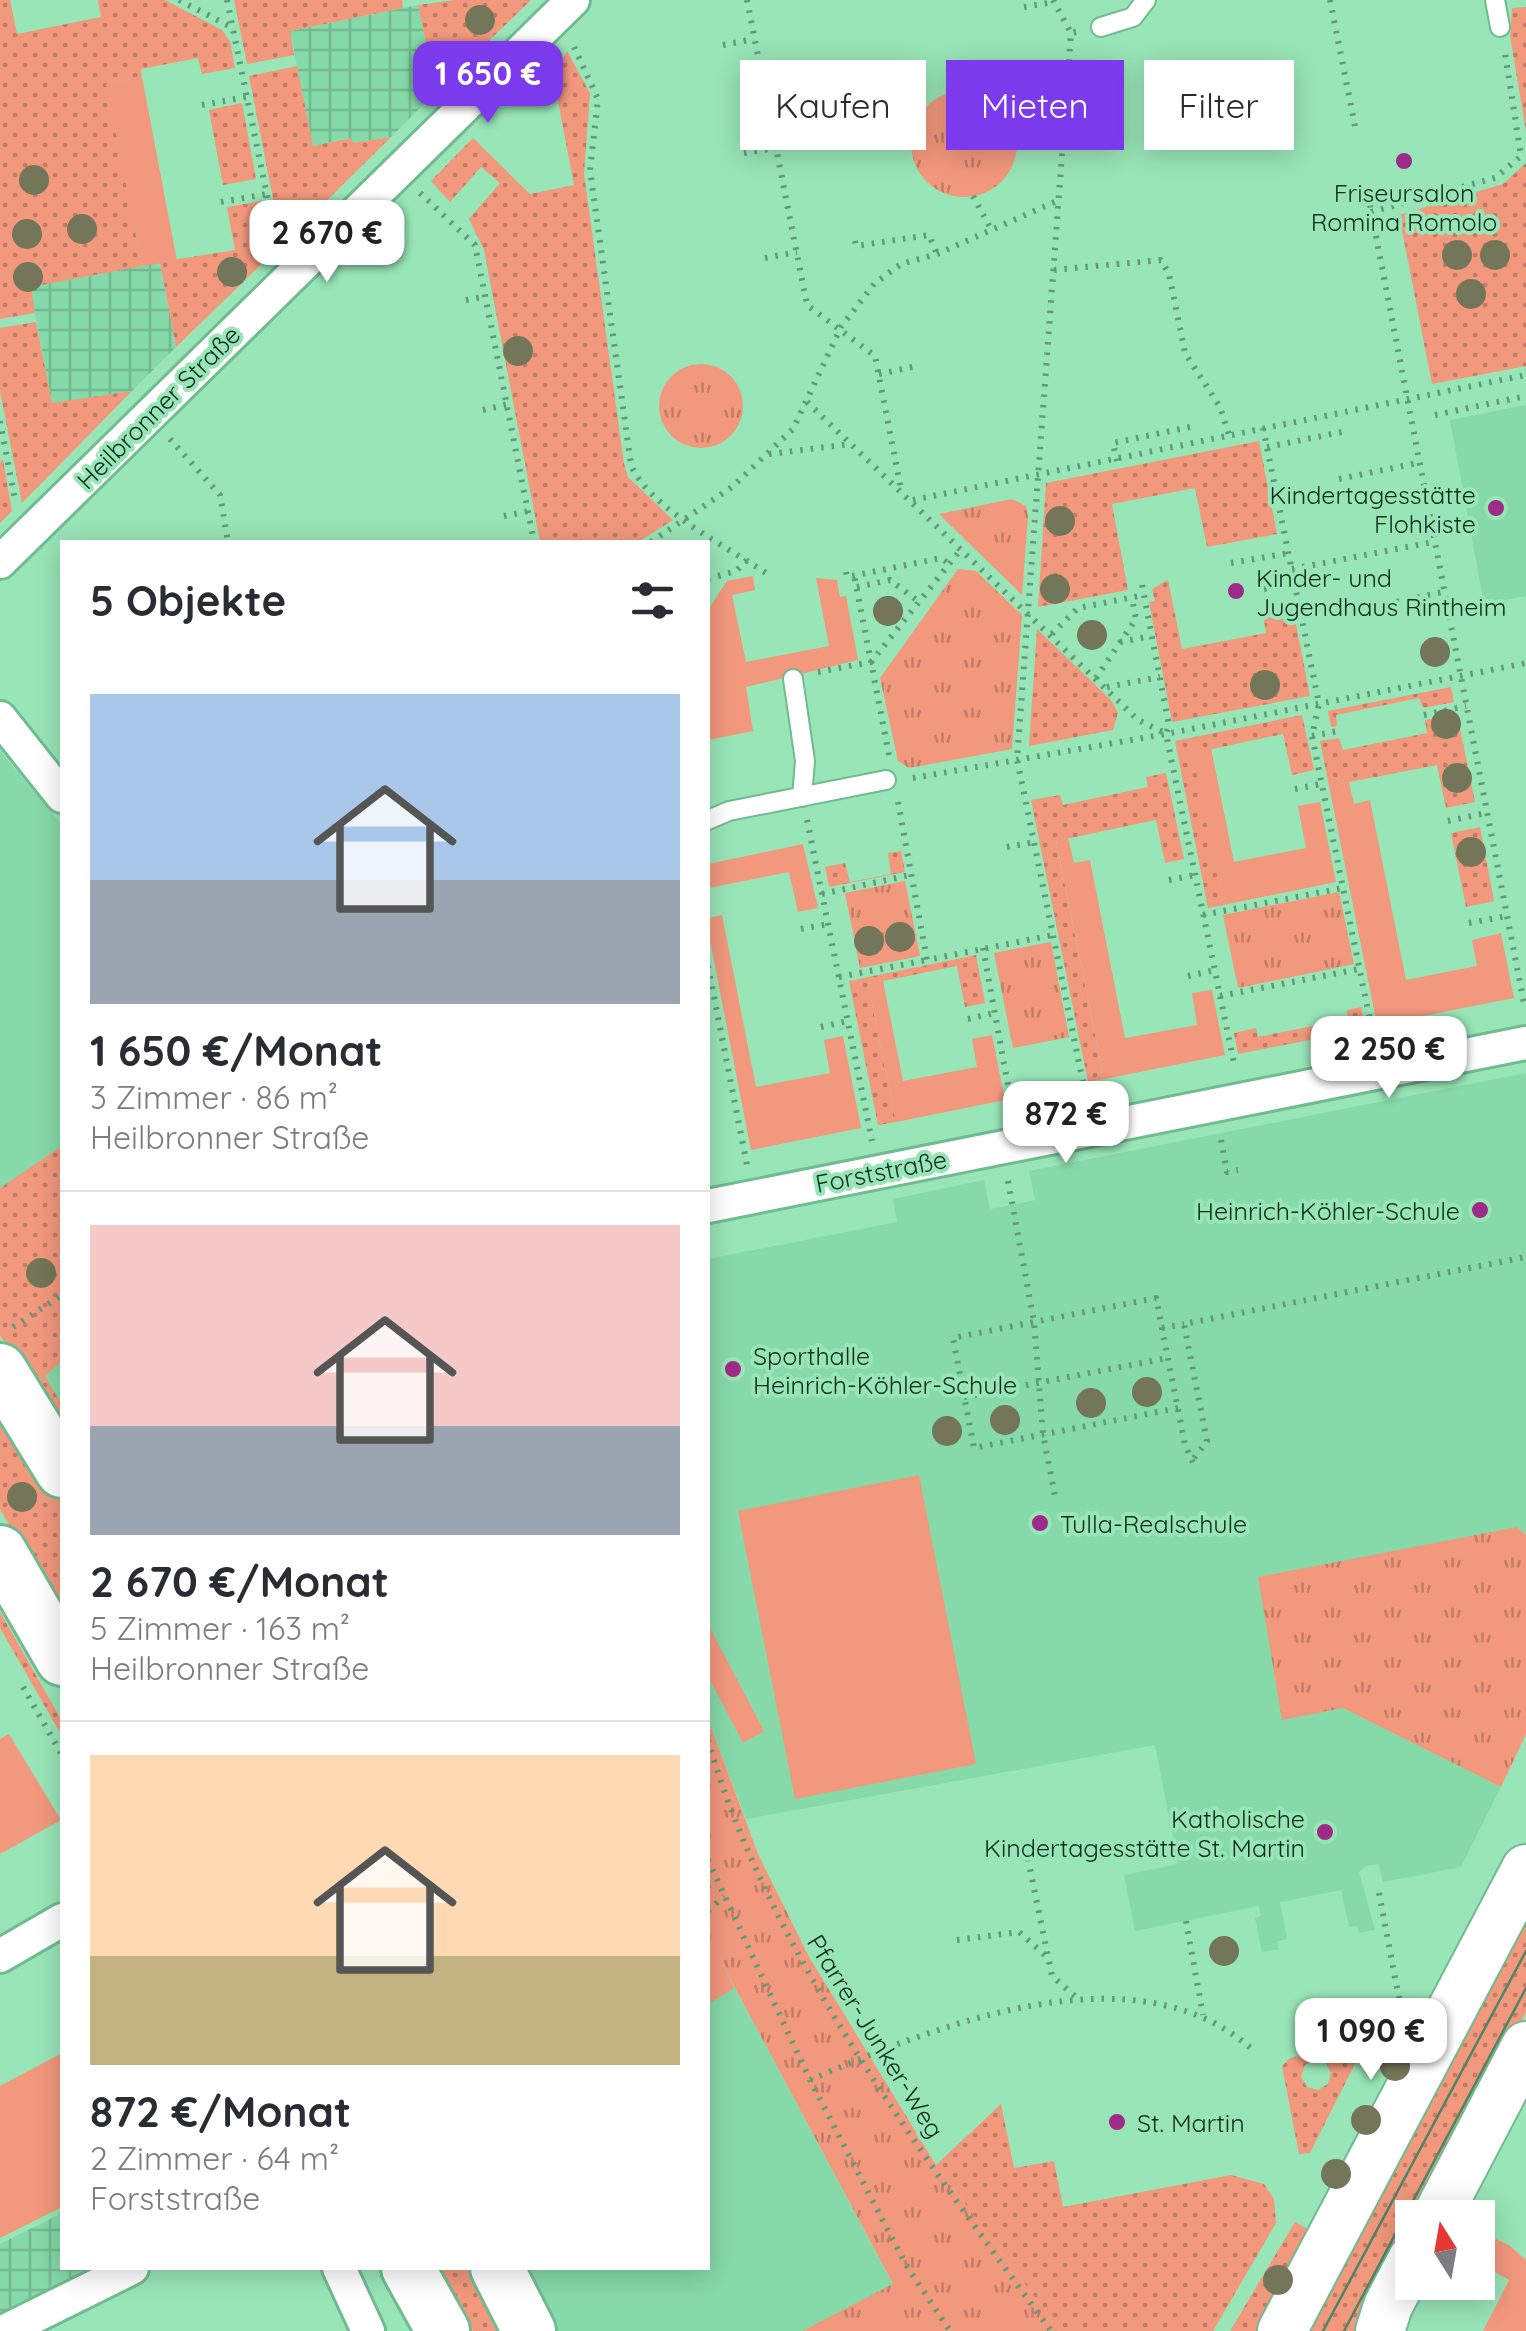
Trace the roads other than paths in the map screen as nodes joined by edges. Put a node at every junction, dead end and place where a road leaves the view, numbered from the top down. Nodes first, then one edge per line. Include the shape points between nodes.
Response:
1 (1146, 0) edge
2 (1495, 0) edge
3 (564, 9) edge
4 (1500, 27) road end
5 (1102, 28) road end
6 (11, 552) edge
7 (792, 679) road end
8 (0, 718) edge
9 (890, 780) road end
10 (60, 793) edge
11 (802, 796) junction
12 (710, 819) edge
13 (1526, 1042) edge
14 (710, 1206) edge
15 (0, 1370) edge
16 (60, 1467) edge
17 (0, 1552) edge
18 (41, 1669) edge
19 (1526, 1869) edge
20 (60, 1921) edge
21 (0, 1956) edge
22 (1526, 2046) edge
23 (1445, 2200) edge
24 (128, 2270) edge
25 (340, 2270) edge
26 (409, 2270) edge
27 (498, 2270) edge
28 (1395, 2293) edge
29 (6, 2331) edge
30 (368, 2331) edge
31 (444, 2331) edge
32 (529, 2331) edge
33 (1282, 2331) edge
34 (1380, 2331) edge

1 - 5 lane via 1133,17
2 - 4 lane
3 - 6 street, Heilbronner Straße
7 - 11 lane via 806,761
8 - 10 street
9 - 11 lane
11 - 12 lane
13 - 14 street, Forststraße
15 - 16 main road
17 - 18 main road
19 - 33 street
20 - 21 street
22 - 23 street
24 - 29 street
25 - 30 street
26 - 31 main road
27 - 32 main road
28 - 34 street

